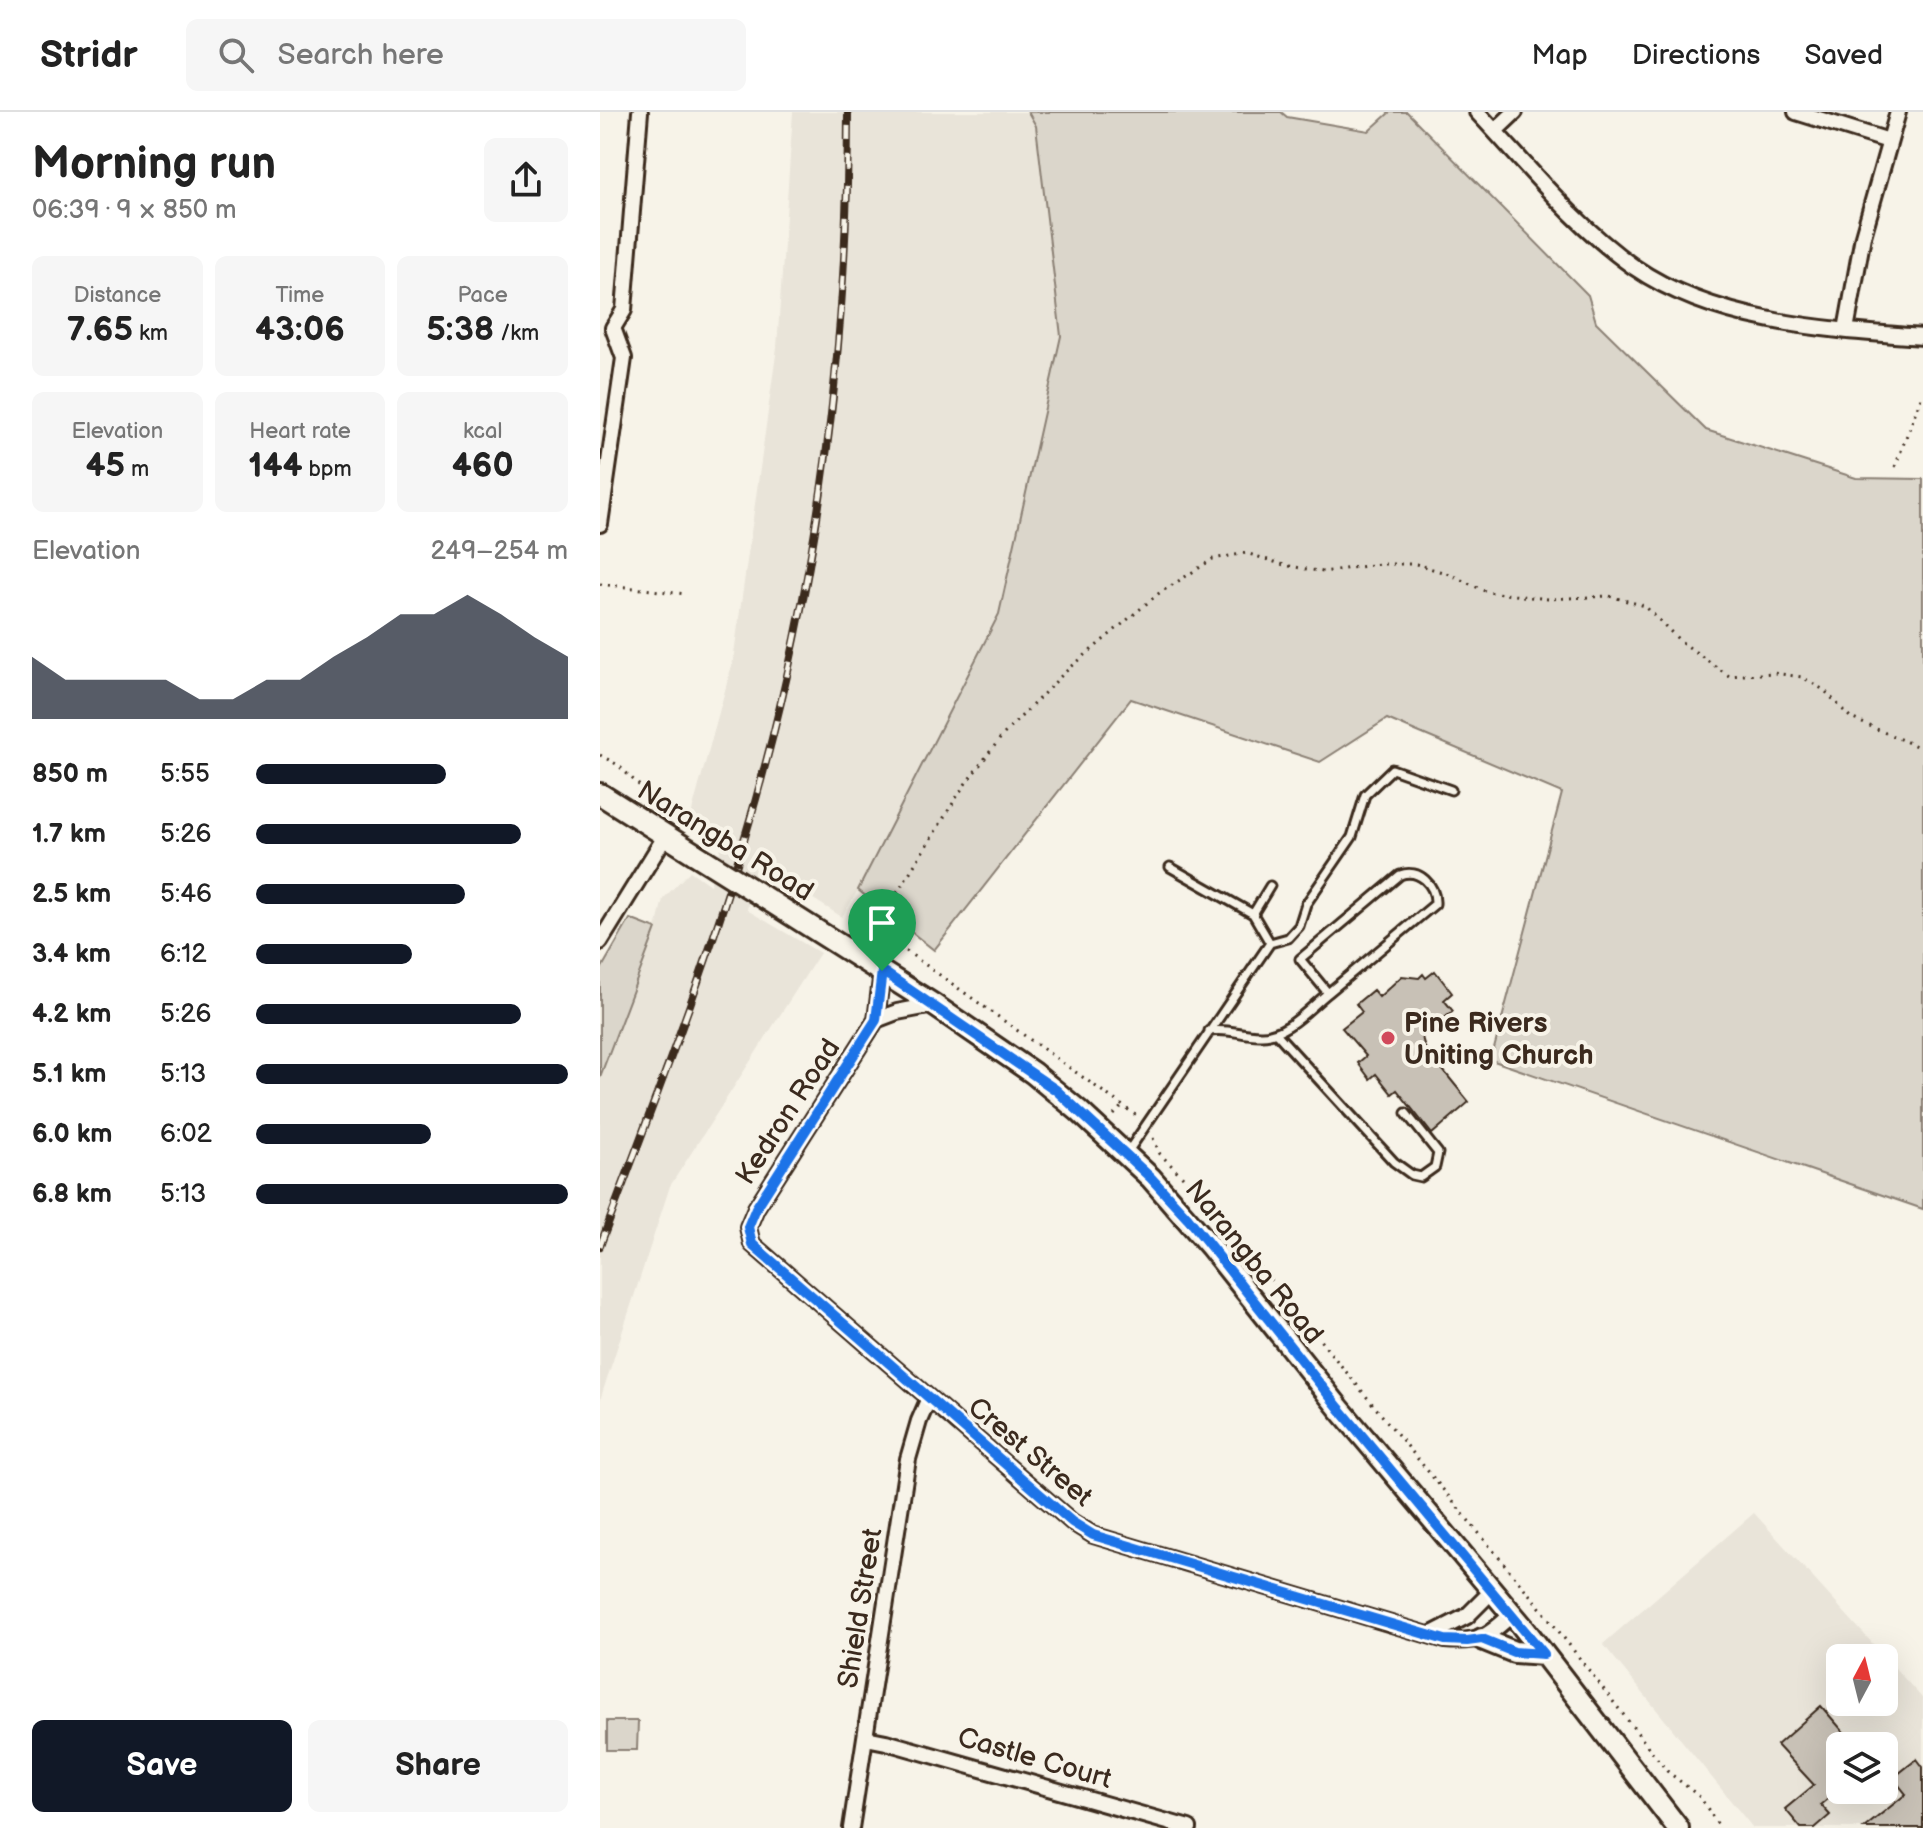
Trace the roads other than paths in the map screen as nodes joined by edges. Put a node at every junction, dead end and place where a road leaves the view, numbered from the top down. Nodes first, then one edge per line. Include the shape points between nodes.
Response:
1 (640, 112) edge
2 (1477, 112) edge
3 (1515, 112) edge
4 (1796, 112) edge
5 (1898, 112) edge
6 (1495, 131) junction
7 (1889, 141) junction
8 (606, 328) edge
9 (1846, 330) junction
10 (1923, 337) edge
11 (600, 524) edge
12 (1451, 790) dead end
13 (600, 794) edge
14 (671, 828) junction
15 (1170, 867) dead end
16 (1270, 886) dead end
17 (1253, 914) junction
18 (600, 942) edge
19 (1270, 943) junction
20 (882, 971) junction
21 (1328, 993) junction
22 (934, 1005) junction
23 (876, 1020) junction
24 (1209, 1031) junction
25 (1277, 1034) junction
26 (1406, 1113) dead end
27 (1126, 1155) junction
28 (748, 1233) joint
29 (929, 1398) junction
30 (1492, 1591) junction
31 (1512, 1614) junction
32 (1432, 1634) junction
33 (1482, 1639) junction
34 (1544, 1654) junction
35 (866, 1738) junction
36 (851, 1828) edge
37 (1189, 1828) edge
38 (1678, 1828) edge

1 - 8 street via 624,310
2 - 6 street
3 - 6 street
4 - 7 street
5 - 7 street
6 - 9 street via 1604,244 1663,284 1724,310
7 - 9 street via 1863,236
8 - 11 street via 624,358
9 - 10 street
12 - 19 lane via 1392,769 1365,795 1352,837 1306,904 1299,926 1288,938
13 - 14 main road, Narangba Road
14 - 18 street
14 - 20 main road, Narangba Road, bridge via 695,854
15 - 17 lane
16 - 17 lane
17 - 19 lane
19 - 24 lane
20 - 22 main road, Narangba Road
20 - 23 street, Kedron Road
21 - 21 lane via 1435,904 1436,895 1422,877 1400,875 1300,959
21 - 25 lane
22 - 23 street
22 - 27 main road, Narangba Road via 1056,1090
23 - 28 street, Kedron Road via 756,1208
24 - 25 lane
24 - 27 lane
25 - 26 lane via 1394,1162 1421,1177 1435,1167 1438,1153
27 - 30 main road, Narangba Road via 1188,1218
28 - 29 street, Crest Street via 759,1251
29 - 32 street, Crest Street via 1093,1535
29 - 35 street, Shield Street via 908,1459
30 - 31 main road, Narangba Road
30 - 32 street via 1467,1616
31 - 33 street
31 - 34 main road, Narangba Road
32 - 33 street, Crest Street via 1445,1640
33 - 34 main road via 1514,1652
34 - 38 main road, Narangba Road
35 - 36 street, Shield Street
35 - 37 street, Castle Court

